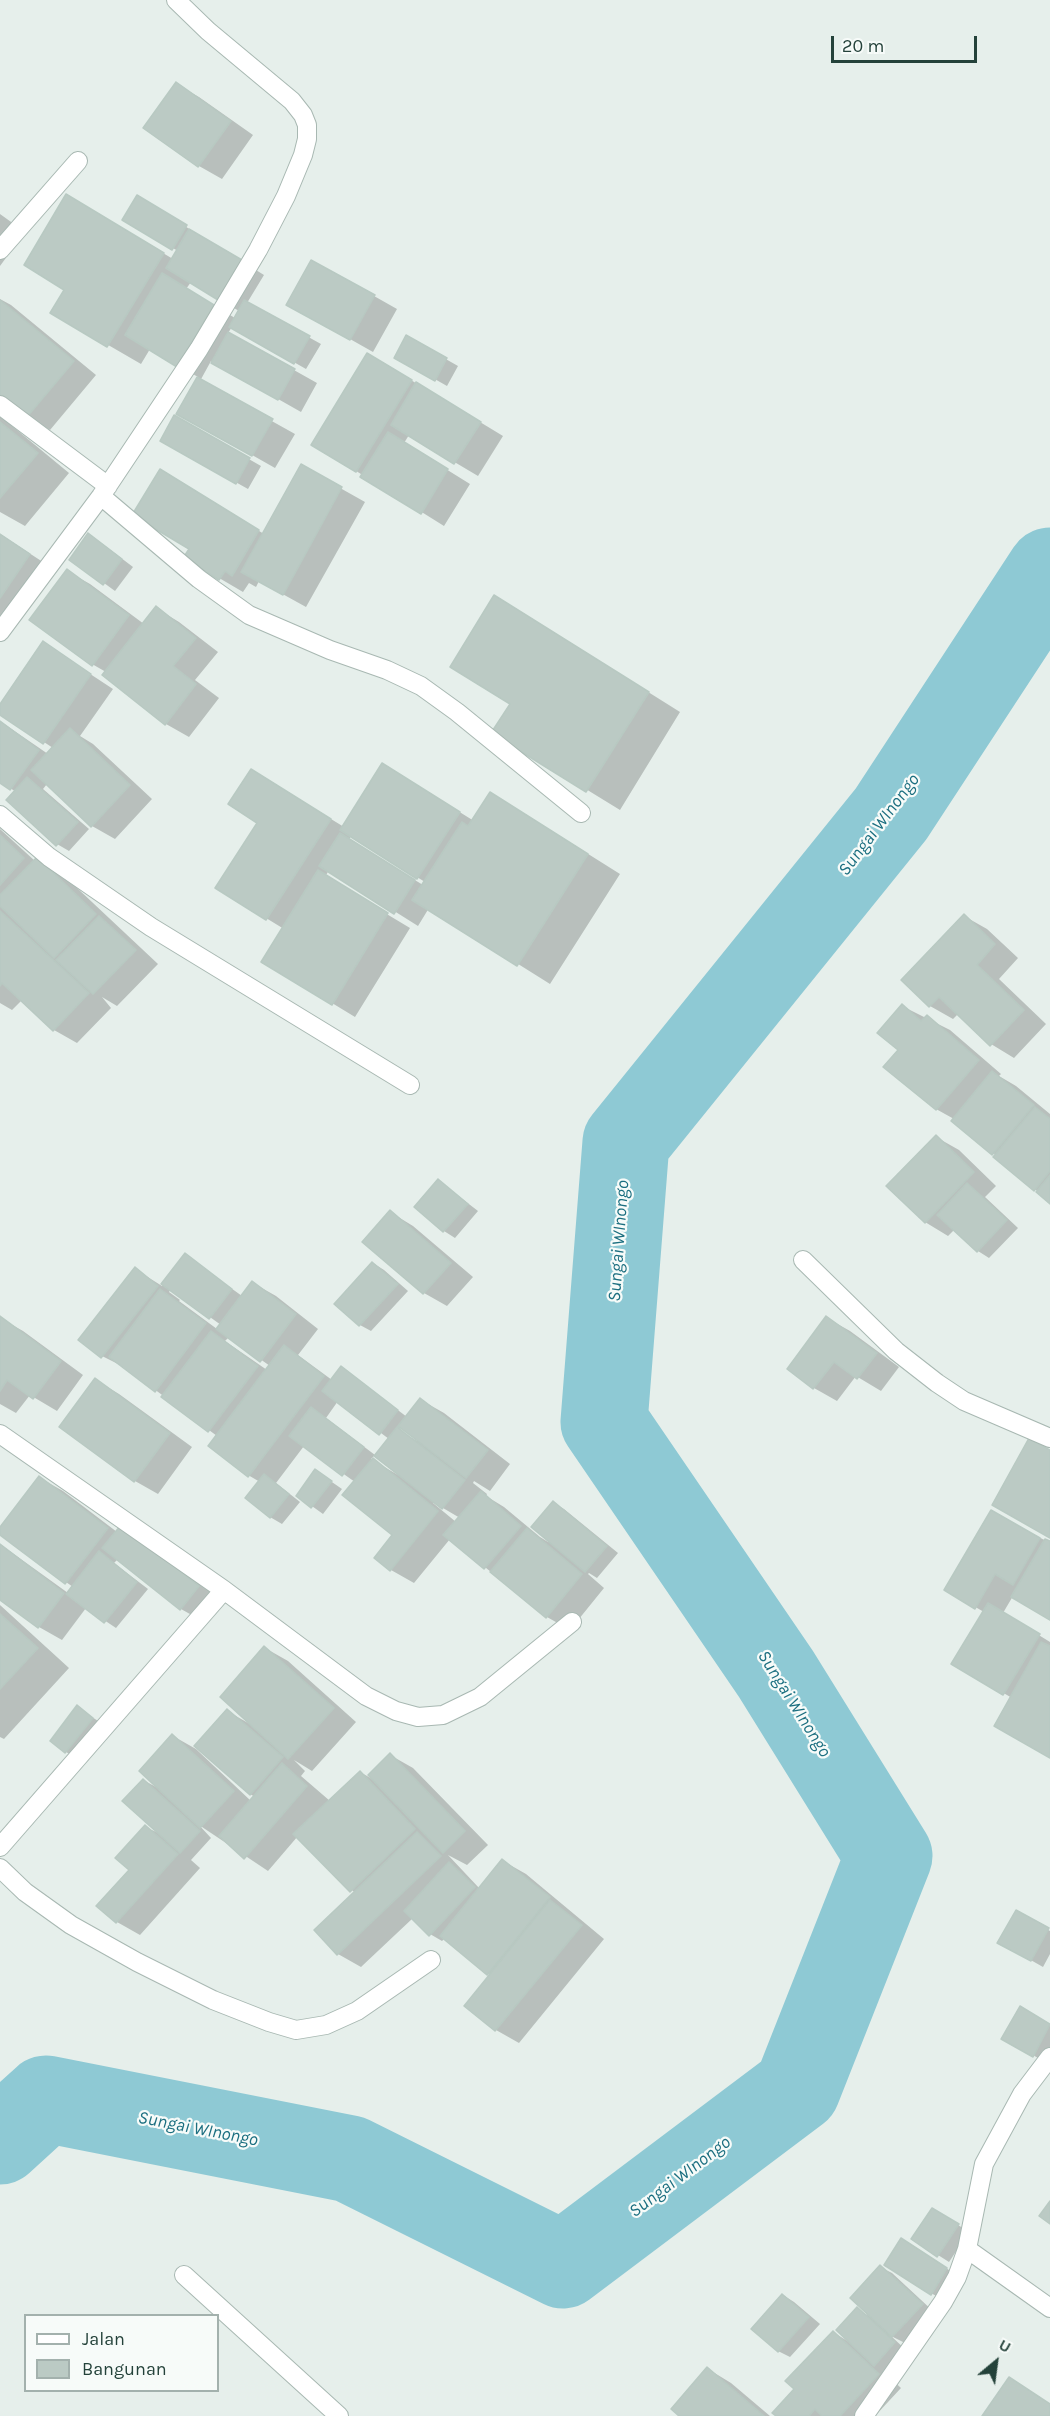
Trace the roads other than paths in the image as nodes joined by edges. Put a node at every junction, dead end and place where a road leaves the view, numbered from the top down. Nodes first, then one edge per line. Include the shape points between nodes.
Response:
1 (176, 0) edge
2 (78, 162) dead end
3 (0, 250) edge
4 (0, 405) edge
5 (104, 491) junction
6 (0, 632) edge
7 (580, 813) dead end
8 (0, 815) edge
9 (410, 1085) dead end
10 (803, 1260) dead end
11 (0, 1434) edge
12 (1050, 1438) edge
13 (224, 1590) junction
14 (572, 1622) dead end
15 (0, 1847) edge
16 (0, 1868) edge
17 (430, 1960) dead end
18 (1050, 2057) edge
19 (967, 2249) junction
20 (184, 2275) dead end
21 (1050, 2308) edge
22 (339, 2416) edge
23 (864, 2416) edge

1 - 5 street via 291,101 303,115 307,139 297,173 258,250 199,349
2 - 3 street
4 - 5 street
5 - 6 street
5 - 7 street via 199,579 249,615 421,686
8 - 9 street via 49,857 151,927
10 - 12 street via 896,1352 937,1383 964,1401
11 - 13 street
13 - 14 street via 366,1696 418,1717 443,1715 480,1697
13 - 15 street
16 - 17 street via 71,1925 137,1962 213,2000 296,2030 326,2025 357,2011
18 - 19 street via 1022,2094 984,2164
19 - 21 street
19 - 23 street via 943,2302
20 - 22 street

